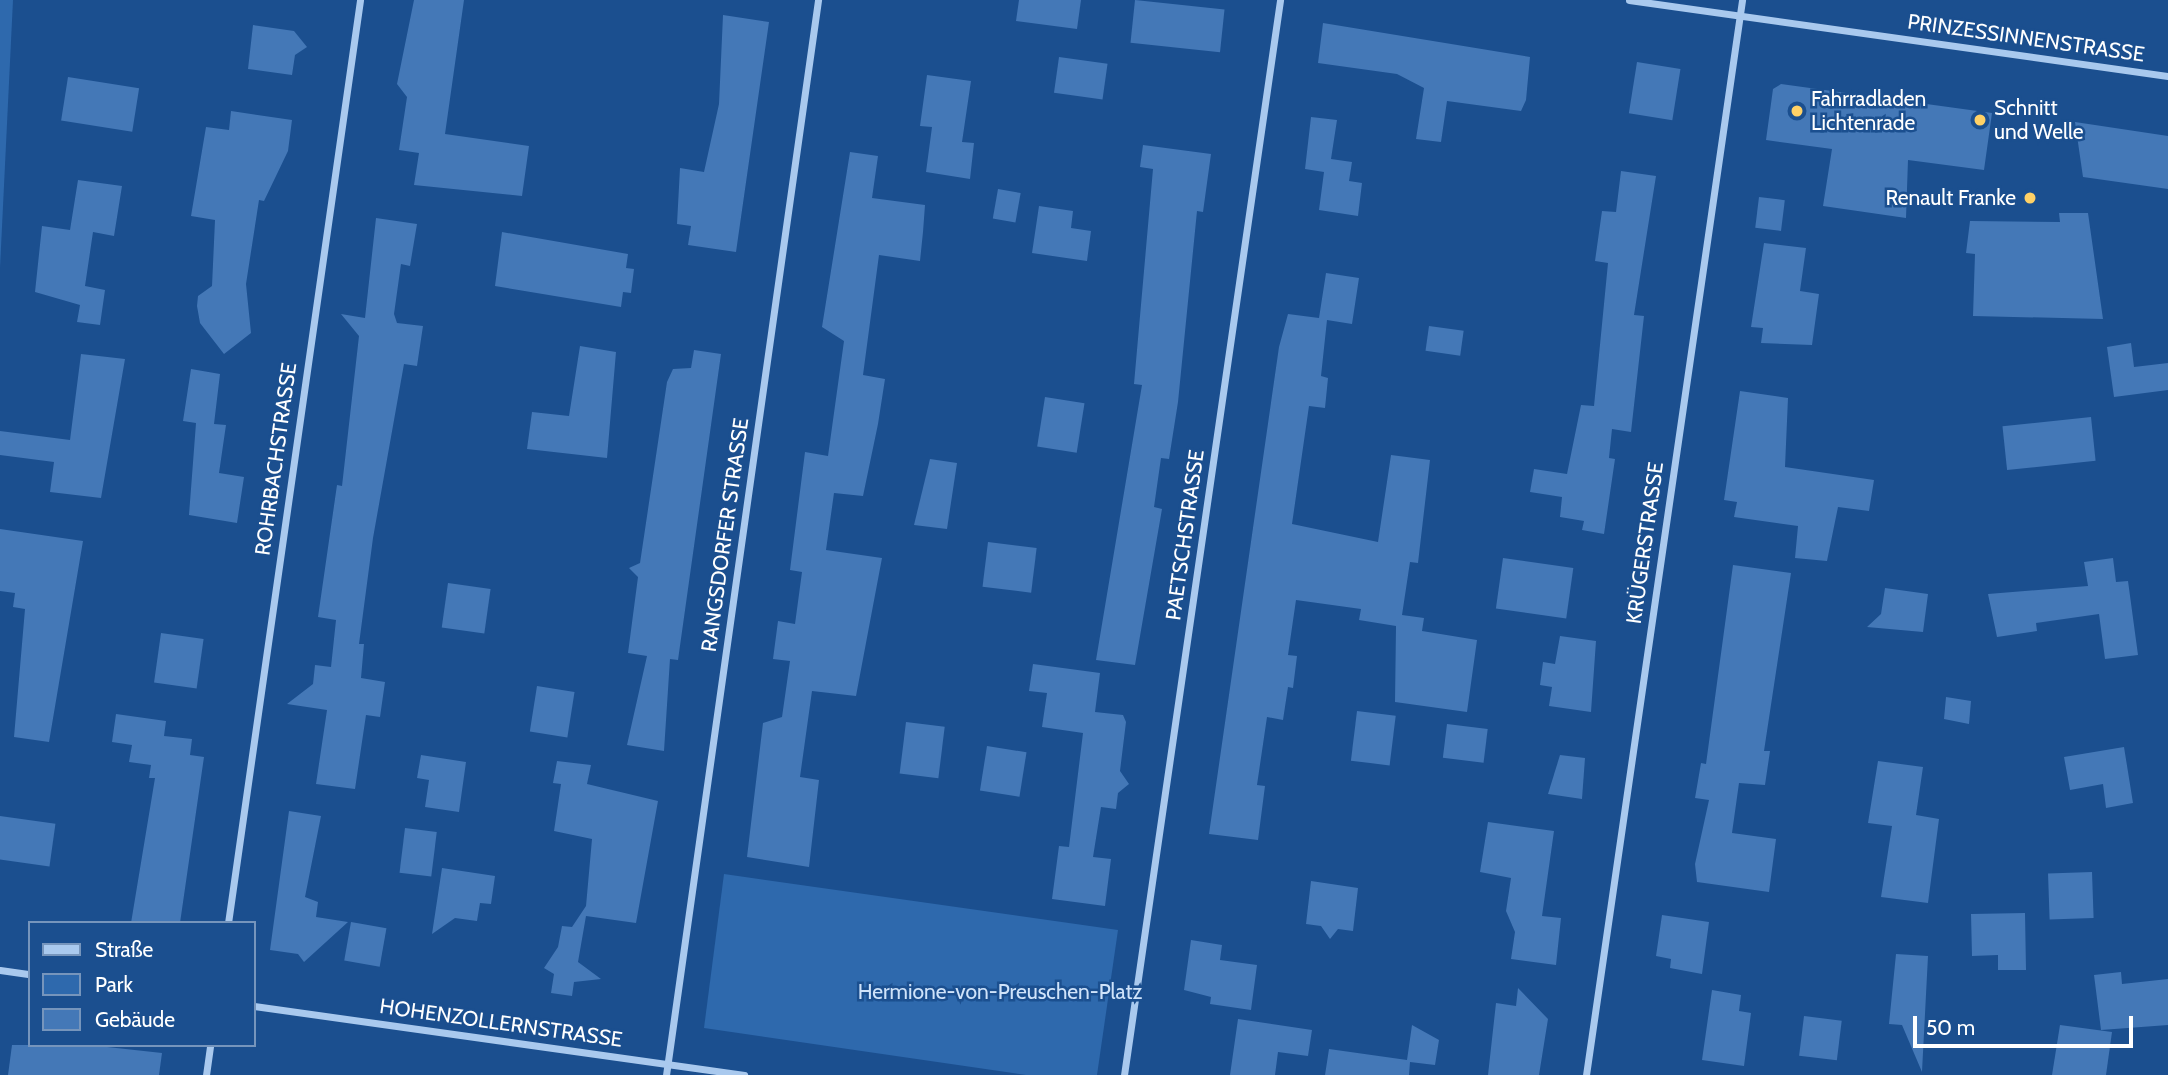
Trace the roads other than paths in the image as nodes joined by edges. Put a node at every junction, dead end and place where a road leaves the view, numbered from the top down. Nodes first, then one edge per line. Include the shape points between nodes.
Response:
1 (360, 0) edge
2 (818, 0) edge
3 (1280, 0) edge
4 (1629, 0) edge
5 (1742, 0) edge
6 (1739, 16) junction
7 (2168, 76) edge
8 (228, 921) edge
9 (0, 970) edge
10 (28, 974) edge
11 (256, 1006) edge
12 (210, 1047) edge
13 (667, 1064) junction
14 (206, 1075) edge
15 (666, 1075) edge
16 (744, 1075) edge
17 (1124, 1075) edge
18 (1586, 1075) edge

1 - 8 street, ROHRBACHSTRASSE
2 - 13 street, RANGSDORFER STRASSE
3 - 17 street, PAETSCHSTRASSE
4 - 6 street, PRINZESSINNENSTRASSE
5 - 6 street, KRÜGERSTRASSE
6 - 7 street, PRINZESSINNENSTRASSE
6 - 18 street, KRÜGERSTRASSE
9 - 10 street
11 - 13 street, HOHENZOLLERNSTRASSE
12 - 14 street
13 - 15 street, RANGSDORFER STRASSE
13 - 16 street, HOHENZOLLERNSTRASSE

